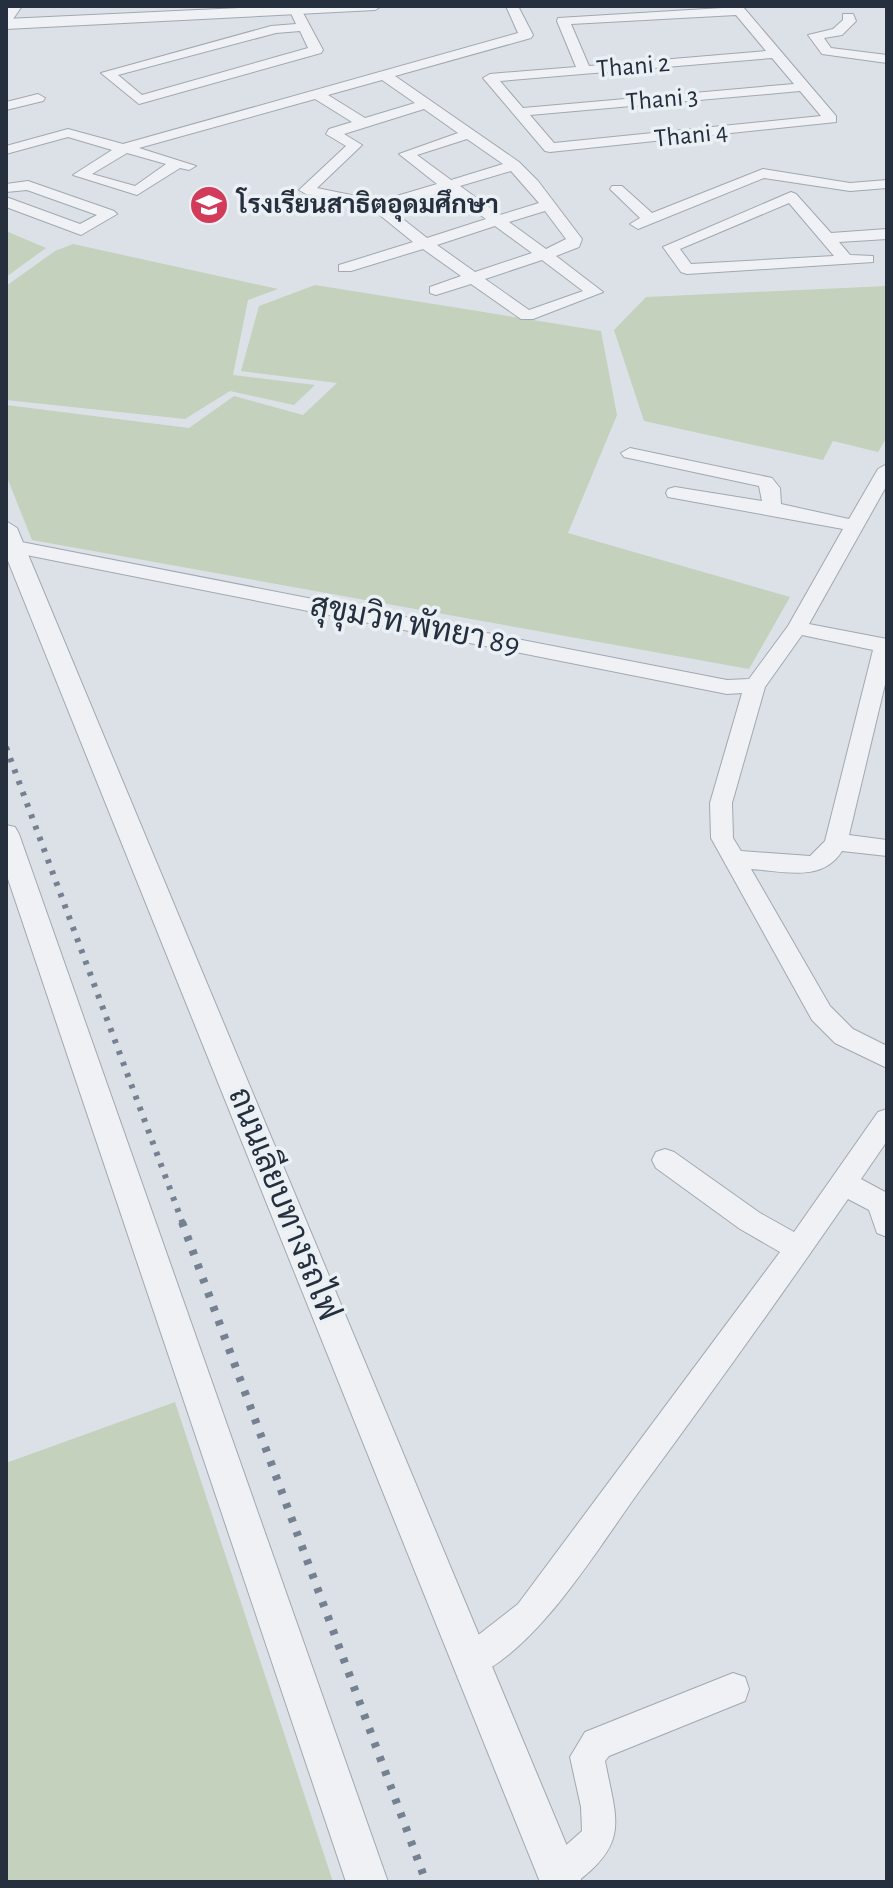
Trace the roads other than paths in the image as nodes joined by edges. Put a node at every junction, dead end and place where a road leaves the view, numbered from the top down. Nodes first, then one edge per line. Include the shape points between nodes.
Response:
1 (375, 6) edge
2 (512, 6) edge
3 (296, 11) junction
4 (664, 11) edge
5 (11, 17) edge
6 (848, 17) dead end
7 (303, 27) junction
8 (775, 54) junction
9 (887, 59) edge
10 (584, 70) junction
11 (383, 74) junction
12 (803, 87) junction
13 (316, 93) junction
14 (38, 98) dead end
15 (426, 104) junction
16 (6, 106) edge
17 (521, 112) junction
18 (361, 122) junction
19 (471, 133) junction
20 (127, 147) junction
21 (6, 150) edge
22 (152, 156) junction
23 (514, 165) junction
24 (111, 183) junction
25 (887, 184) edge
26 (447, 185) junction
27 (6, 188) edge
28 (617, 189) dead end
29 (6, 202) edge
30 (548, 205) junction
31 (375, 208) junction
32 (494, 220) junction
33 (887, 234) edge
34 (829, 238) junction
35 (423, 242) junction
36 (545, 255) junction
37 (867, 259) dead end
38 (846, 260) junction
39 (345, 268) dead end
40 (474, 280) junction
41 (436, 290) dead end
42 (630, 453) dead end
43 (885, 476) edge
44 (675, 493) dead end
45 (772, 508) junction
46 (855, 526) junction
47 (9, 540) edge
48 (797, 628) junction
49 (886, 646) edge
50 (755, 685) junction
51 (6, 834) edge
52 (832, 848) junction
53 (887, 848) edge
54 (732, 859) junction
55 (887, 1058) edge
56 (887, 1120) edge
57 (665, 1160) dead end
58 (842, 1182) junction
59 (887, 1225) edge
60 (797, 1248) junction
61 (471, 1662) junction
62 (733, 1689) dead end
63 (559, 1878) edge
64 (367, 1882) edge

1 - 3 street
2 - 11 street via 526,35
3 - 5 street
3 - 7 street
4 - 8 street via 739,11
4 - 10 street via 563,21
6 - 9 street via 842,30 815,35 827,51
7 - 7 street via 276,29 108,73 139,100 316,50
8 - 10 street, Thani 2
8 - 12 street
10 - 17 street, Thani 2 via 490,78
11 - 13 street
11 - 15 street
12 - 17 street, Thani 3
12 - 17 street, Thani 4 via 831,119 550,148
13 - 18 street
13 - 20 street
14 - 16 street
15 - 18 street
15 - 19 street
18 - 31 street via 334,132 355,145 306,190 372,202
19 - 23 street
19 - 26 street via 406,154
20 - 21 street via 68,133
20 - 22 street
20 - 24 street via 80,175
22 - 24 street
22 - 24 street via 186,165 137,191
23 - 26 street
23 - 30 street
25 - 28 street via 850,187 763,173 703,192 644,221
26 - 31 street
26 - 32 street
27 - 29 street via 28,185 110,214 81,230
30 - 32 street
30 - 36 street via 574,241
31 - 35 street
32 - 35 street
32 - 36 street
33 - 34 street
34 - 38 street
34 - 38 street via 791,197 671,247 687,269
35 - 39 street
35 - 40 street
36 - 40 street
36 - 40 street via 595,292 527,316
37 - 38 street
40 - 41 street
42 - 45 street via 765,482 771,488
43 - 46 street
44 - 45 street
45 - 46 street
46 - 48 street
47 - 50 street, สุขุมวิท พัทยา 89 via 727,687
47 - 61 street, ถนนเลียบทางรถไฟ
48 - 49 street
48 - 50 street
49 - 52 street
50 - 54 street via 721,803 722,838
51 - 64 street
52 - 53 street
52 - 54 street via 814,865
54 - 55 street via 821,1013 844,1036
56 - 58 street
57 - 60 street
58 - 59 street via 880,1203
58 - 60 street
60 - 61 street via 529,1615
61 - 63 street, ถนนเลียบทางรถไฟ
62 - 63 street via 597,1744 587,1757 599,1834

